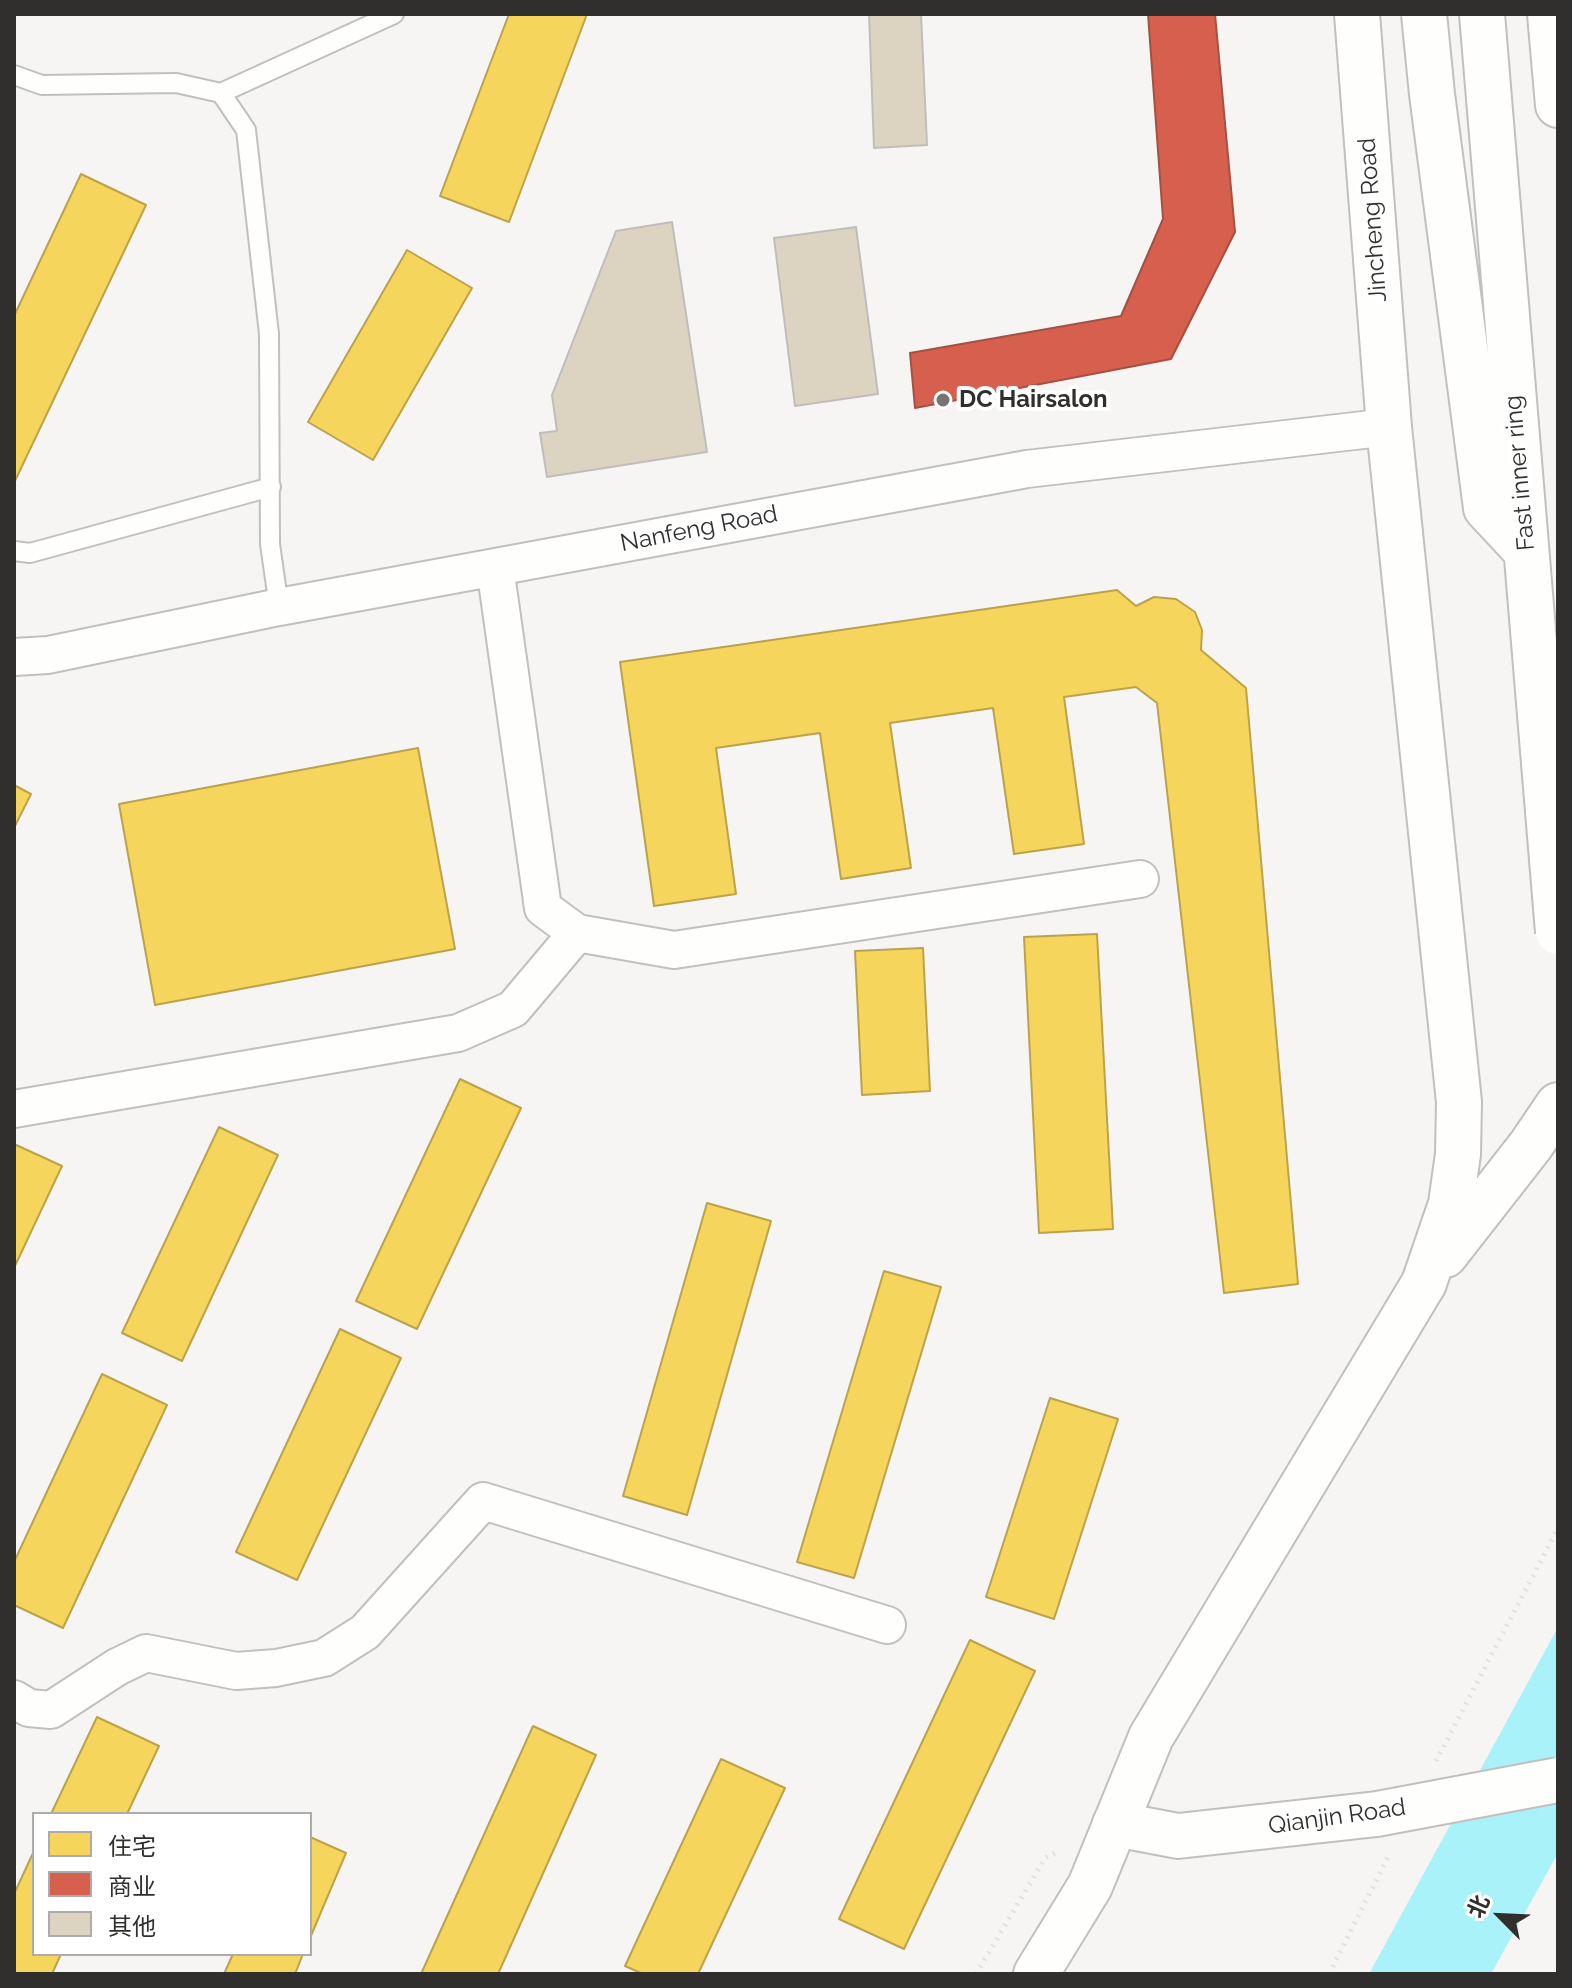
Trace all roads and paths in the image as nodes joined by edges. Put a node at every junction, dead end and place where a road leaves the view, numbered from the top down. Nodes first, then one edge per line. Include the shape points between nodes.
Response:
1 (394, 14) edge
2 (1357, 14) edge
3 (1424, 14) edge
4 (1482, 14) edge
5 (1550, 14) edge
6 (14, 75) edge
7 (221, 93) junction
8 (1558, 105) edge
9 (1389, 427) junction
10 (271, 487) junction
11 (14, 551) edge
12 (1526, 551) junction
13 (495, 567) junction
14 (279, 607) junction
15 (14, 657) edge
16 (1140, 879) dead end
17 (1558, 932) edge
18 (577, 933) junction
19 (1459, 1102) junction
20 (1558, 1105) edge
21 (14, 1109) edge
22 (1531, 1145) junction
23 (1424, 1283) junction
24 (1558, 1528) edge
25 (887, 1625) dead end
26 (14, 1699) edge
27 (1435, 1763) dead end
28 (1558, 1780) edge
29 (1115, 1824) junction
30 (1385, 1831) junction
31 (976, 1974) edge
32 (1036, 1974) edge
33 (1329, 1974) edge

1 - 7 lane
2 - 9 main road, Jincheng Road
3 - 12 main road, bridge via 1486,508
4 - 12 main road, Fast inner ring, bridge
5 - 8 main road
6 - 7 lane via 42,85 176,83
7 - 10 lane via 246,130 269,334
9 - 13 street, Nanfeng Road via 1027,469
9 - 19 main road, Jincheng Road
10 - 11 lane via 30,553
10 - 14 lane via 270,544
12 - 17 main road, Fast inner ring, bridge
13 - 14 street, Nanfeng Road
13 - 18 street via 543,908
14 - 15 street, Nanfeng Road via 48,655
16 - 18 street via 674,950
18 - 21 street via 513,1009 458,1033
19 - 22 main road via 1482,1145 1504,1155
19 - 23 main road, Jincheng Road via 1451,1204
20 - 22 main road
22 - 23 main road
23 - 29 main road via 1151,1737
24 - 27 path
25 - 26 street via 483,1501 365,1632 324,1658 236,1671 146,1653 51,1710 29,1708
28 - 30 main road, Qianjin Road, bridge
29 - 30 main road, Qianjin Road via 1178,1836
29 - 31 path via 1045,1858
29 - 32 main road via 1090,1886
30 - 33 path

